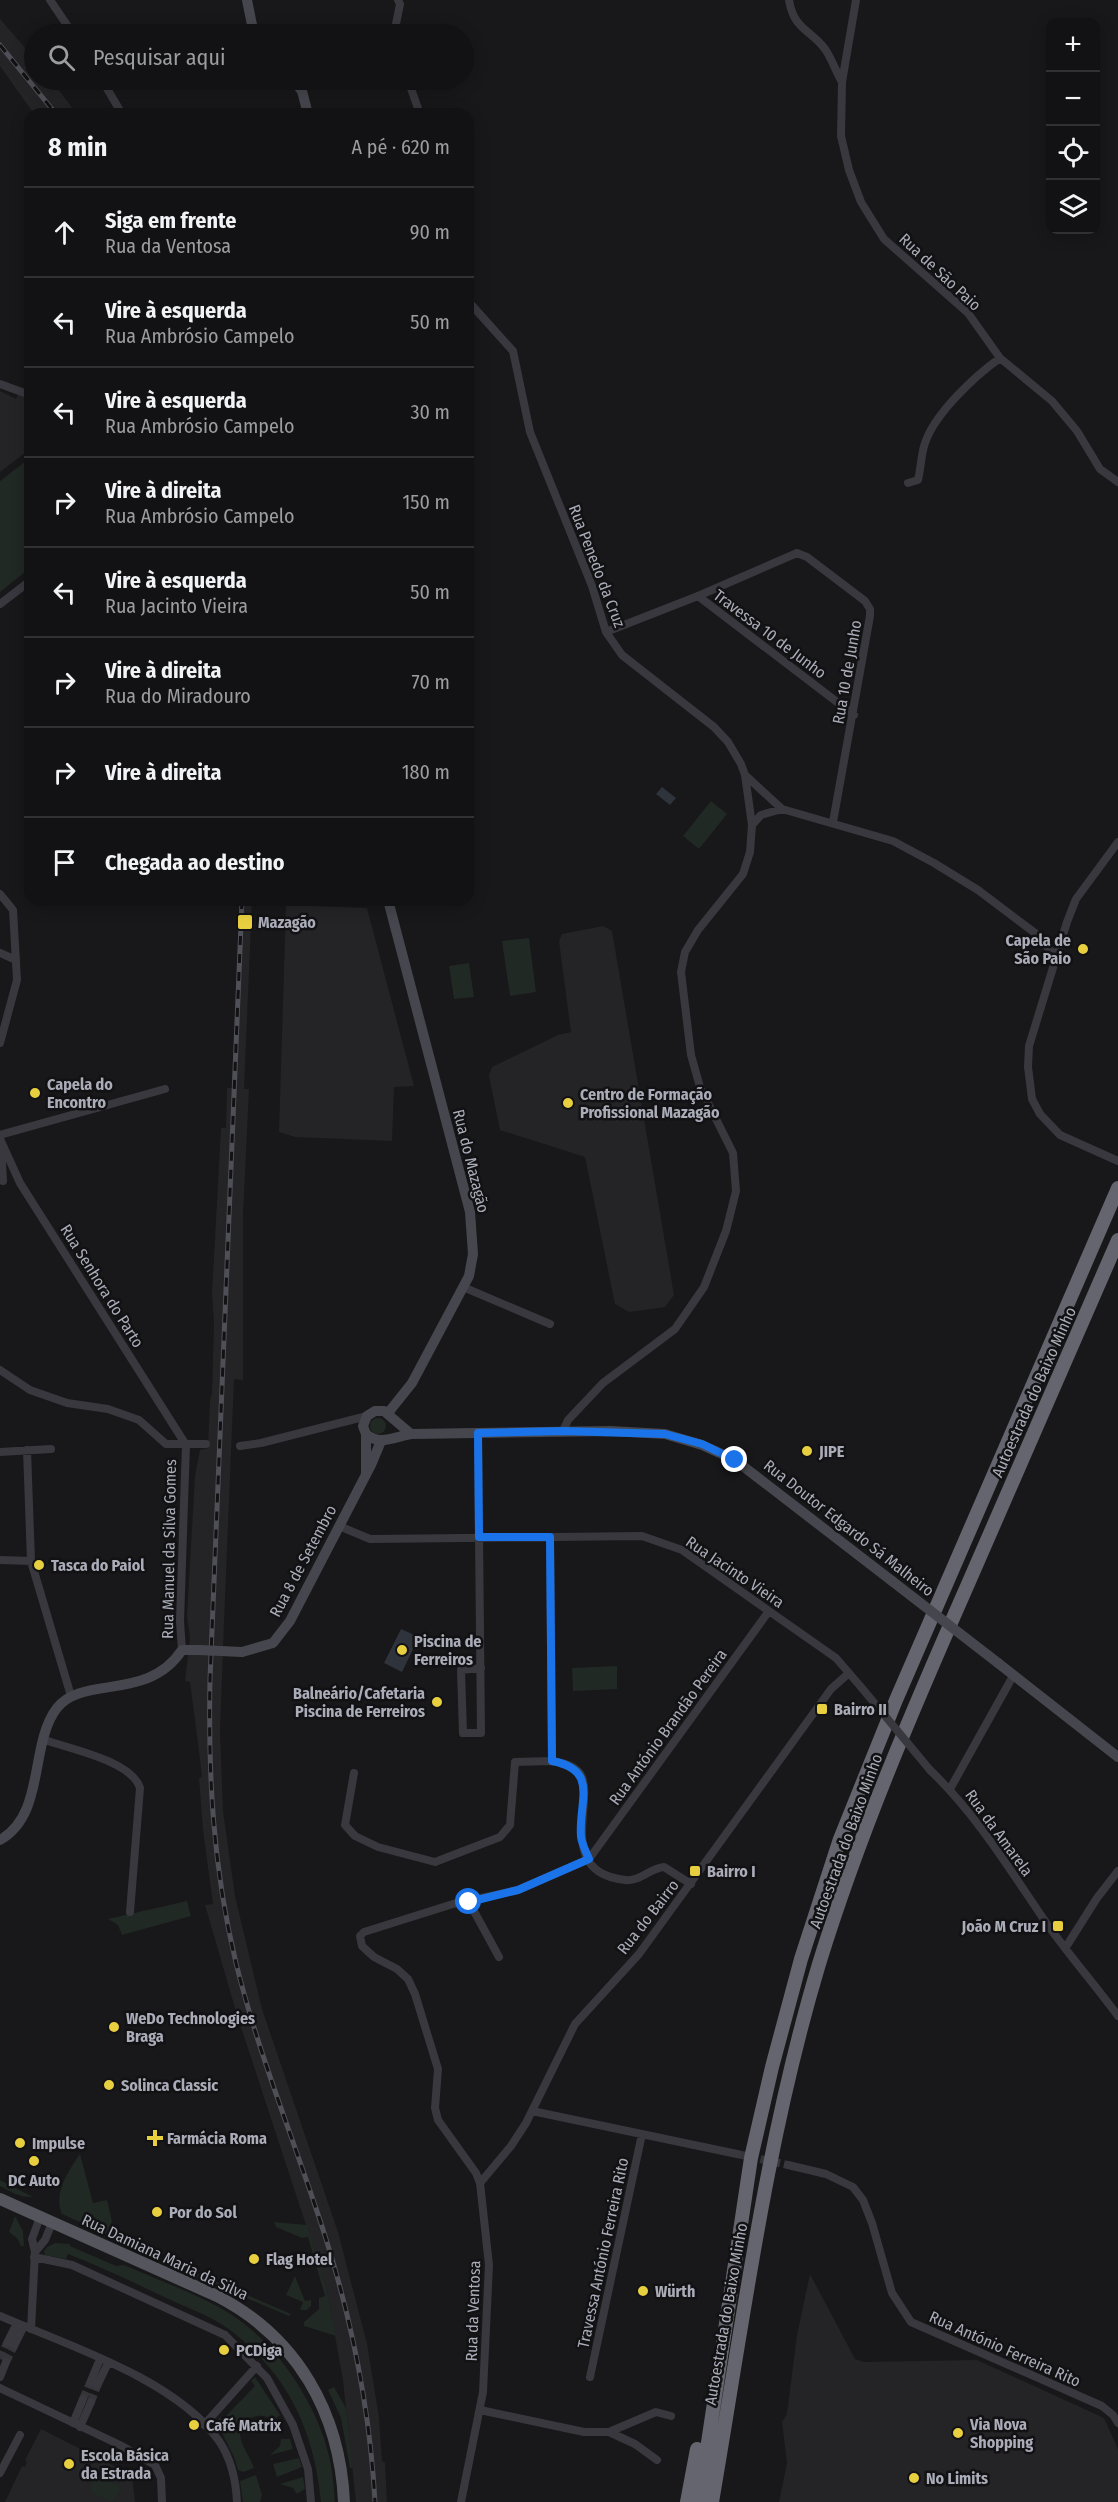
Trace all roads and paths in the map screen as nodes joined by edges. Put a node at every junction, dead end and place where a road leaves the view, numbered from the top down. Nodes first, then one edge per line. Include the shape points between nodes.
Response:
1 (50, 0) edge
2 (247, 0) edge
3 (398, 0) edge
4 (789, 0) edge
5 (856, 0) edge
6 (66, 24) edge
7 (252, 24) edge
8 (396, 24) edge
9 (842, 82) junction
10 (108, 90) edge
11 (301, 90) edge
12 (412, 90) edge
13 (118, 108) edge
14 (306, 108) edge
15 (418, 108) edge
16 (474, 308) edge
17 (1000, 358) junction
18 (0, 384) edge
19 (24, 394) edge
20 (1118, 482) edge
21 (908, 483) dead end
22 (24, 585) edge
23 (698, 596) junction
24 (0, 603) edge
25 (606, 632) junction
26 (854, 715) junction
27 (744, 775) junction
28 (782, 809) junction
29 (833, 822) junction
30 (752, 825) junction
31 (1118, 842) edge
32 (0, 894) edge
33 (390, 906) edge
34 (0, 953) edge
35 (1056, 957) junction
36 (16, 960) junction
37 (0, 1043) edge
38 (165, 1089) dead end
39 (0, 1139) edge
40 (1118, 1161) edge
41 (1, 1182) edge
42 (20, 1183) junction
43 (1118, 1188) edge
44 (1118, 1240) edge
45 (463, 1287) junction
46 (550, 1324) dead end
47 (0, 1370) edge
48 (367, 1416) junction
49 (391, 1417) junction
50 (563, 1431) junction
51 (478, 1433) junction
52 (366, 1434) junction
53 (411, 1434) junction
54 (384, 1440) junction
55 (206, 1444) dead end
56 (186, 1445) junction
57 (240, 1446) dead end
58 (51, 1449) dead end
59 (27, 1450) junction
60 (0, 1452) edge
61 (366, 1474) junction
62 (339, 1526) junction
63 (479, 1537) junction
64 (550, 1537) junction
65 (0, 1560) edge
66 (31, 1561) junction
67 (769, 1611) junction
68 (182, 1650) junction
69 (481, 1668) junction
70 (849, 1673) junction
71 (1013, 1676) junction
72 (71, 1696) junction
73 (45, 1740) junction
74 (1118, 1757) edge
75 (552, 1761) junction
76 (354, 1773) dead end
77 (950, 1789) junction
78 (0, 1840) edge
79 (589, 1859) junction
80 (1118, 1870) edge
81 (691, 1884) junction
82 (469, 1902) junction
83 (130, 1912) dead end
84 (1066, 1947) junction
85 (499, 1957) dead end
86 (1118, 2016) edge
87 (532, 2111) junction
88 (642, 2134) junction
89 (737, 2154) tunnel mouth
90 (788, 2165) tunnel mouth
91 (480, 2183) junction
92 (0, 2199) edge
93 (40, 2217) junction
94 (52, 2223) junction
95 (34, 2255) junction
96 (732, 2274) junction
97 (0, 2316) edge
98 (24, 2326) junction
99 (10, 2345) tunnel mouth
100 (104, 2361) junction
101 (6, 2362) dead end
102 (257, 2366) junction
103 (0, 2377) edge
104 (590, 2377) dead end
105 (94, 2384) tunnel mouth
106 (0, 2388) edge
107 (87, 2401) tunnel mouth
108 (480, 2410) junction
109 (671, 2415) dead end
110 (1118, 2423) edge
111 (76, 2425) junction
112 (204, 2425) junction
113 (609, 2432) junction
114 (20, 2435) dead end
115 (657, 2460) dead end
116 (0, 2473) edge
117 (713, 2497) edge
118 (162, 2502) edge
119 (237, 2502) edge
120 (312, 2502) edge
121 (344, 2502) edge
122 (461, 2502) edge
123 (687, 2502) edge
124 (699, 2502) edge

1 - 6 street
2 - 7 street
3 - 8 street
4 - 9 street via 799,26 824,48
5 - 9 street, Rua de São Paio
9 - 17 street, Rua de São Paio via 841,136 861,202 884,239 968,313
10 - 13 street
11 - 14 street
12 - 15 street
16 - 25 street, Rua Penedo da Cruz via 513,351 530,432 592,586
17 - 20 street, Rua de São Paio via 1059,409 1100,469
17 - 21 street via 967,384 943,413 924,445 918,480
18 - 19 street
22 - 24 street
23 - 25 street, Rua 10 de Junho
23 - 26 street, Travessa 10 de Junho
23 - 26 street, Rua 10 de Junho via 800,553 865,601 870,609
25 - 27 street, Rua Penedo da Cruz via 622,655 714,727 736,754
26 - 29 street, Rua 10 de Junho
27 - 28 street
27 - 30 street, Rua Penedo da Cruz
28 - 29 street
28 - 30 street via 761,815
29 - 35 street via 893,841 961,879 1035,933
30 - 50 street, Rua Penedo da Cruz via 750,852 742,874 698,930 685,952 681,972 691,1055 700,1087 733,1153 736,1191 726,1230 704,1287 675,1329 603,1383 568,1420
31 - 35 street via 1076,898
32 - 36 street via 13,910
33 - 45 street, Rua do Mazagão via 470,1212 473,1254
34 - 36 street
35 - 40 street via 1029,1046 1032,1099 1060,1135
36 - 37 street via 17,980
38 - 39 street
39 - 41 street
39 - 42 street, Rua Senhora do Parto
41 - 42 street
42 - 56 street, Rua Senhora do Parto
43 - 96 highway, Autoestrada do Baixo Minho via 896,1700 840,1839 801,1959 772,2067 751,2158
44 - 117 highway, Autoestrada do Baixo Minho via 914,1707 858,1847 823,1954 770,2163
45 - 46 street
45 - 49 street, Rua do Mazagão
47 - 56 street via 30,1390 66,1403 108,1409 139,1420 166,1444
48 - 49 street via 380,1410
48 - 52 street via 363,1426
48 - 57 street
49 - 53 street
49 - 54 street via 394,1430
50 - 51 street, Rua Doutor Edgardo Sá Malheiro
50 - 71 street, Rua Doutor Edgardo Sá Malheiro, bridge via 665,1434 735,1460
51 - 53 street, Rua Doutor Edgardo Sá Malheiro
51 - 63 street
52 - 54 street
52 - 61 street, Rua 8 de Setembro
53 - 54 street, Rua Doutor Edgardo Sá Malheiro
54 - 61 street, Rua 8 de Setembro
55 - 56 street
56 - 68 street, Rua Manuel da Silva Gomes
58 - 59 street
59 - 60 street
59 - 66 street
61 - 62 street, Rua 8 de Setembro
62 - 63 street, Rua Jacinto Vieira via 370,1539
62 - 68 street, Rua 8 de Setembro, bridge via 290,1621 273,1643 242,1652
63 - 64 street, Rua Jacinto Vieira
63 - 69 street
64 - 67 street, Rua Jacinto Vieira via 642,1536 672,1546
64 - 75 street
65 - 66 street
66 - 72 street
67 - 70 street, Rua Jacinto Vieira via 836,1658
67 - 79 street, Rua António Brandão Pereira
68 - 72 street, Rua Manuel da Silva Gomes via 169,1666 149,1679
69 - 69 street via 481,1733 464,1733 461,1670
70 - 77 street, Rua da Amarela, bridge
70 - 81 street, Rua do Bairro via 831,1689
71 - 74 street, Rua Doutor Edgardo Sá Malheiro
71 - 77 street
72 - 73 street via 57,1707
73 - 78 street via 28,1808 19,1824
73 - 83 street via 116,1764 138,1780
75 - 76 street via 515,1762 510,1824 500,1837 435,1862 378,1847 355,1836 345,1825
75 - 79 street via 578,1771 584,1781 581,1838
77 - 84 street, Rua da Amarela via 982,1827
79 - 81 street via 600,1872 624,1880 664,1867
79 - 82 street, Rua da Ventosa via 518,1890
80 - 84 street
81 - 87 street, Rua do Bairro via 639,1954 575,2024
82 - 85 street
82 - 91 street, Rua da Ventosa via 364,1932 359,1941 374,1957 408,1979 438,2069 438,2120
84 - 86 street, Rua da Amarela
87 - 88 street
87 - 91 street, Rua do Bairro via 511,2146
88 - 89 street
88 - 104 street, Travessa António Ferreira Rito
90 - 110 street, Rua António Ferreira Rito via 826,2174 853,2187 869,2216 892,2293 910,2322 1101,2406
91 - 108 street, Rua da Ventosa via 489,2265
92 - 93 main road, Rua Damiana Maria da Silva
93 - 94 main road, Rua Damiana Maria da Silva
93 - 95 street via 32,2239
94 - 95 street
94 - 121 main road, Rua Damiana Maria da Silva via 231,2304 275,2339 307,2378 329,2418 338,2450
95 - 98 street
95 - 102 street via 78,2268 225,2335
96 - 123 highway
96 - 124 highway
97 - 98 street
98 - 99 street
98 - 100 street
100 - 105 street
100 - 112 street via 173,2396
101 - 103 street
102 - 112 street
102 - 120 street via 293,2425 308,2469
106 - 111 street
107 - 111 street
108 - 113 street via 584,2432
108 - 122 street, Rua da Ventosa
109 - 113 street via 656,2412
111 - 118 street via 155,2465 161,2478
112 - 119 street via 219,2440 229,2460
113 - 115 street
114 - 116 street

